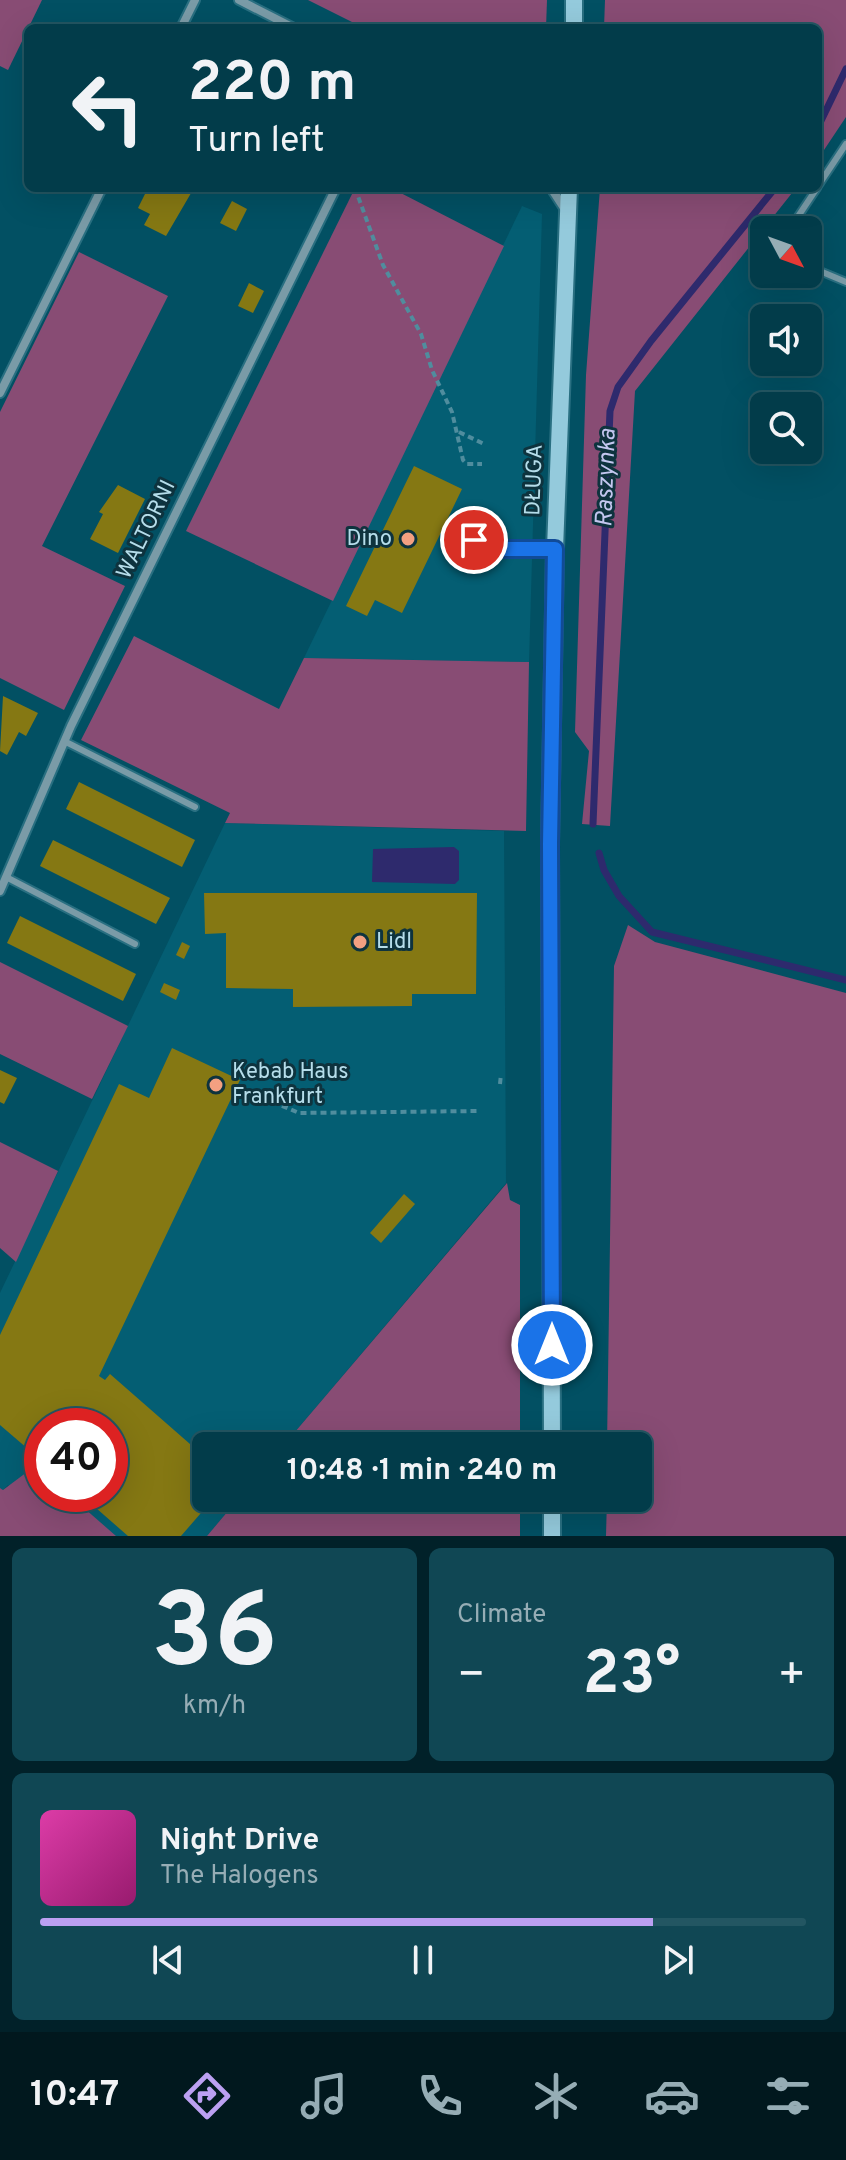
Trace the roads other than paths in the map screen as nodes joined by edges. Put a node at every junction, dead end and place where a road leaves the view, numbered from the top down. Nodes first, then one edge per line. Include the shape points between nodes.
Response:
1 (195, 0) edge
2 (239, 0) edge
3 (574, 0) edge
4 (183, 24) edge
5 (286, 24) edge
6 (574, 24) edge
7 (846, 144) edge
8 (822, 180) edge
9 (100, 192) edge
10 (334, 192) edge
11 (554, 192) edge
12 (569, 192) edge
13 (814, 192) edge
14 (568, 214) junction
15 (798, 216) edge
16 (822, 272) edge
17 (846, 282) edge
18 (0, 393) edge
19 (474, 540) dead end
20 (555, 549) junction
21 (64, 741) junction
22 (195, 807) dead end
23 (6, 877) junction
24 (0, 891) edge
25 (135, 944) dead end
26 (552, 1432) edge
27 (552, 1512) edge
28 (552, 1536) edge

1 - 4 street
2 - 5 street
3 - 6 street
7 - 8 lane
9 - 18 street
10 - 21 street, WALTORNI
11 - 14 street
12 - 14 street, DŁUGA
13 - 15 lane
14 - 20 street, DŁUGA
16 - 17 lane
19 - 20 lane via 506,549
20 - 26 street, DŁUGA
21 - 22 lane
21 - 23 street, WALTORNI
23 - 24 street, WALTORNI
23 - 25 lane
27 - 28 street

